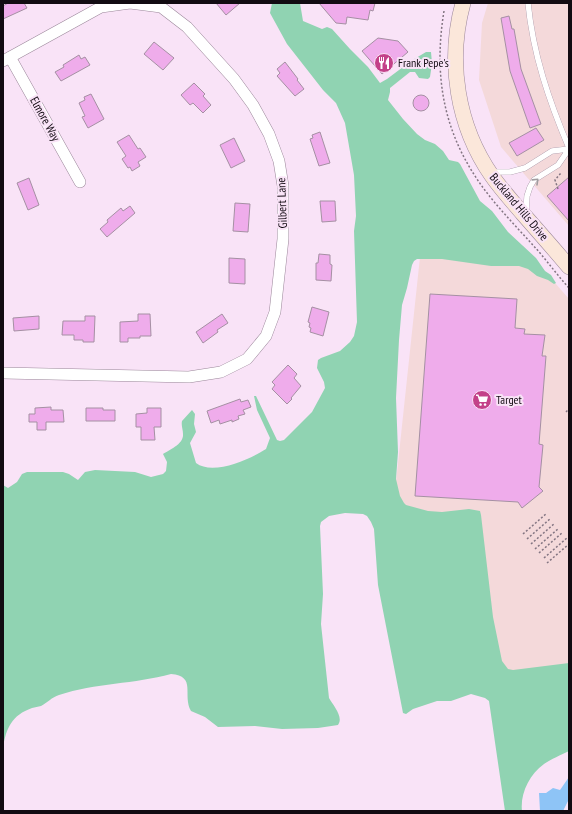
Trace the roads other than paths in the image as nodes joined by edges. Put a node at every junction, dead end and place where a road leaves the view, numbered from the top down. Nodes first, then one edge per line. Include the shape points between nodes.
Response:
1 (463, 3) edge
2 (528, 3) edge
3 (6, 59) edge
4 (569, 149) edge
5 (489, 172) junction
6 (80, 182) dead end
7 (525, 217) junction
8 (569, 267) edge
9 (3, 373) edge

1 - 5 street, Buckland Hills Drive via 456,49 458,89 466,125
2 - 4 lane via 539,68
3 - 6 street, Elmore Way
3 - 9 street, Gilbert Lane via 101,7 130,3 161,7 186,26 234,79 253,104 269,134 279,161 283,186 283,239 275,312 266,336 247,359 220,372 189,376
4 - 5 lane via 552,151 525,168 510,172
7 -> 4 lane via 526,196 534,180 558,165
5 - 7 street, Buckland Hills Drive
7 - 8 street, Buckland Hills Drive

